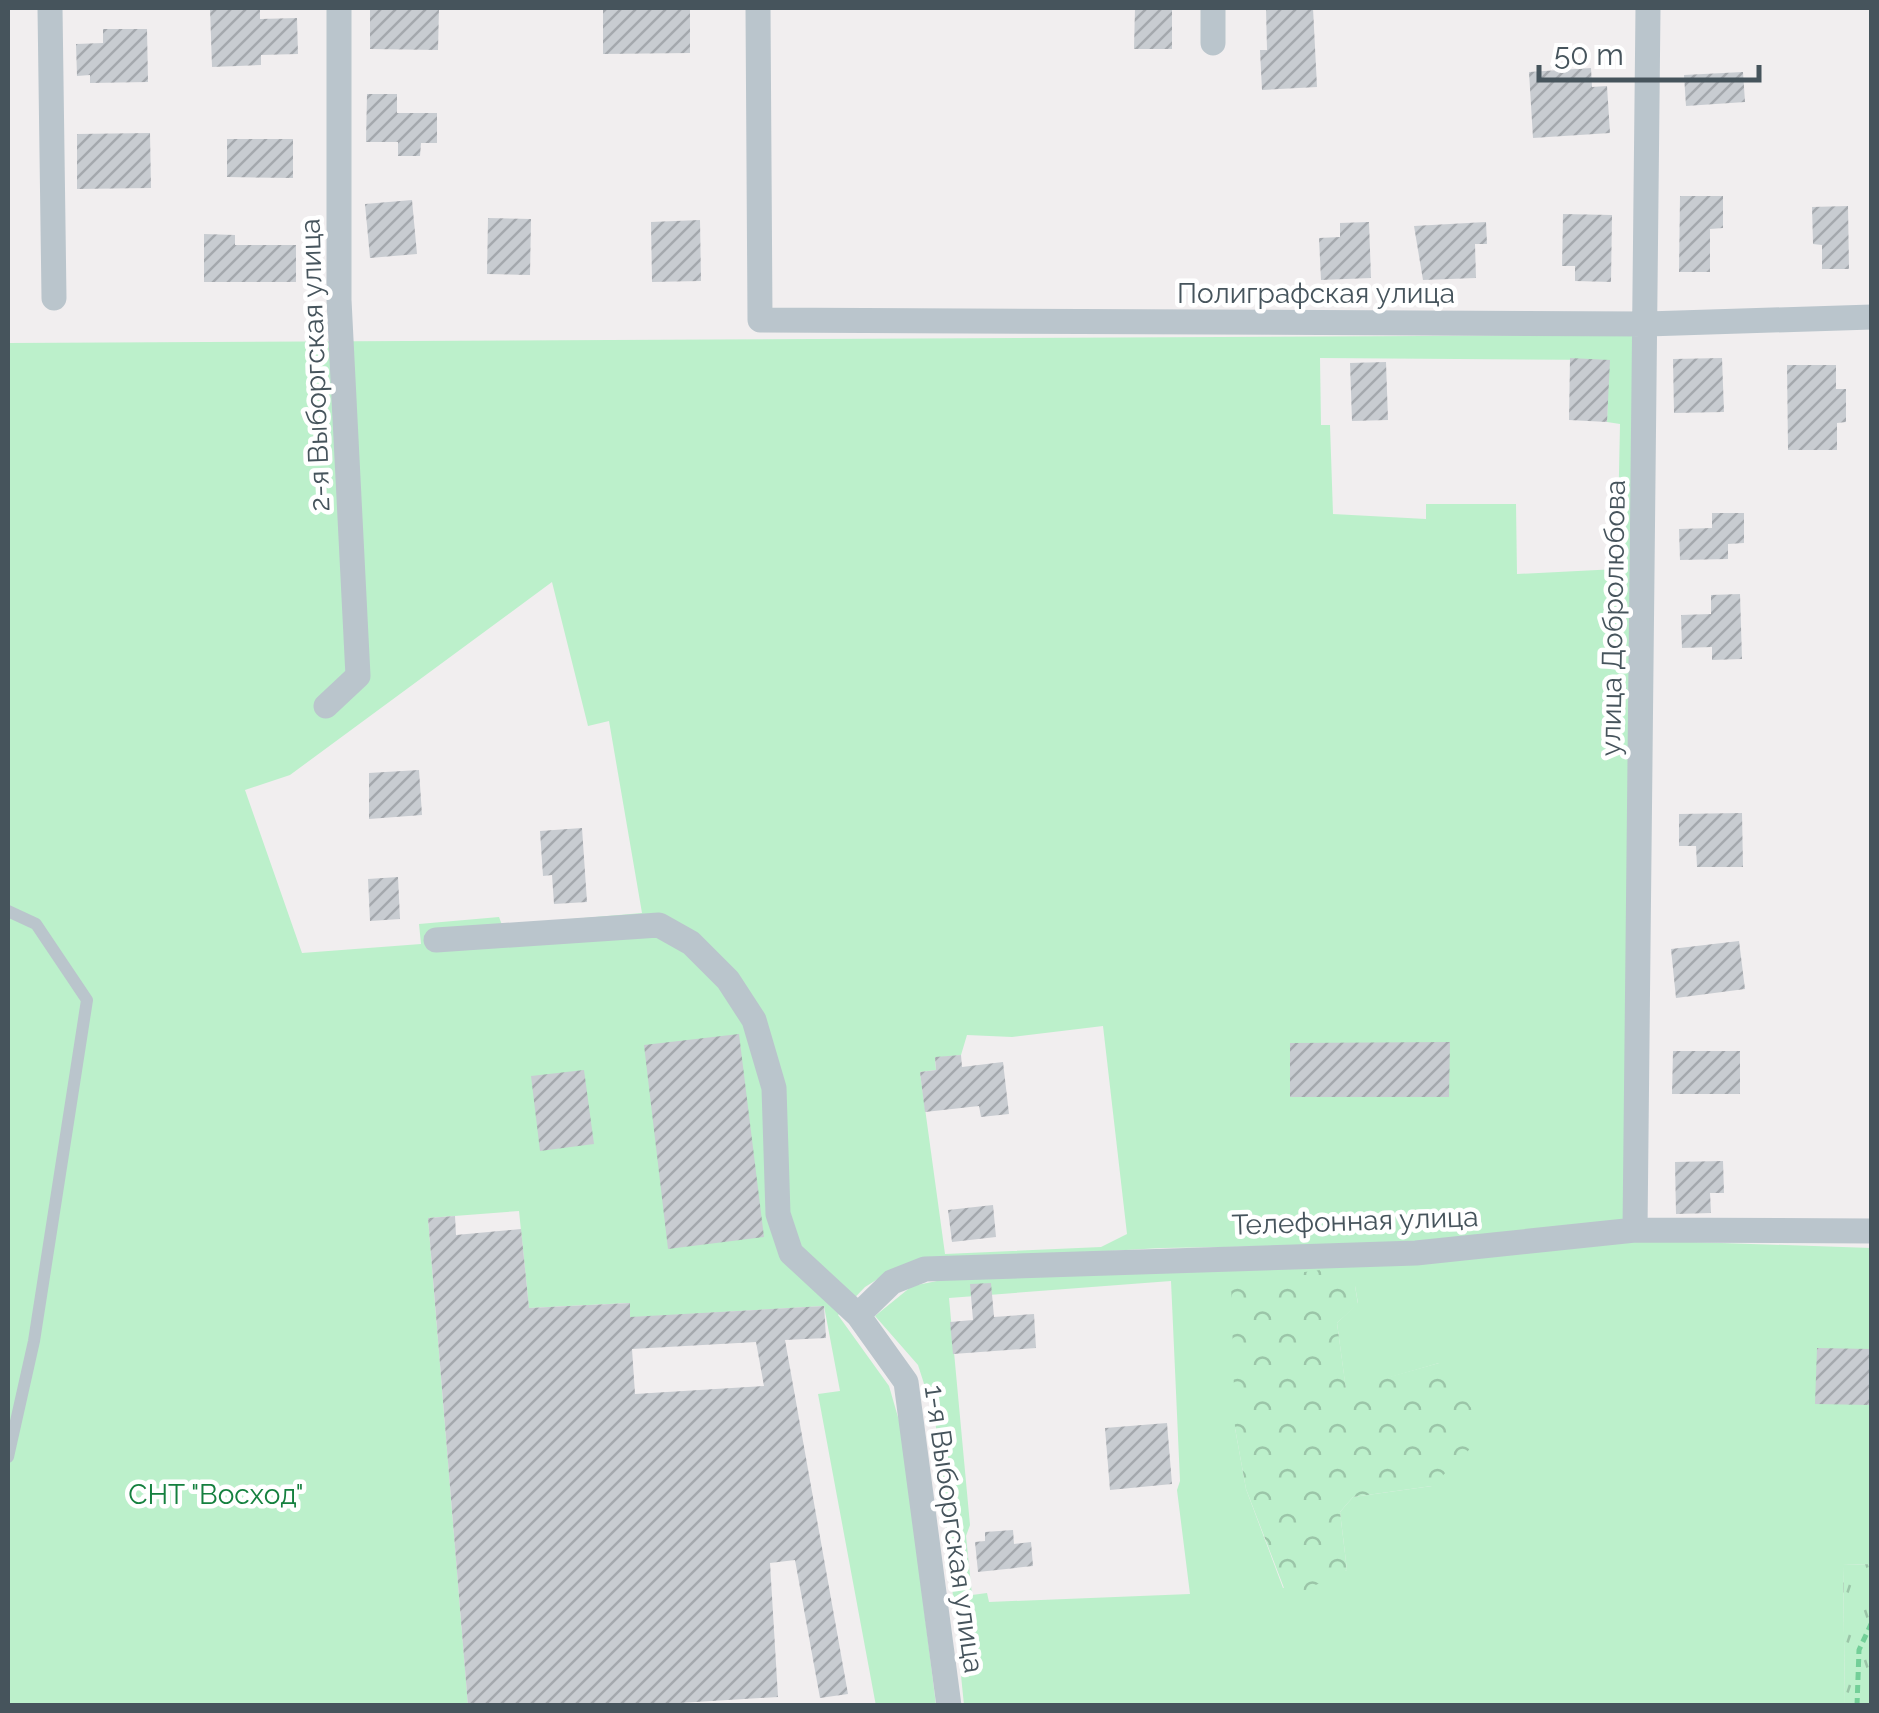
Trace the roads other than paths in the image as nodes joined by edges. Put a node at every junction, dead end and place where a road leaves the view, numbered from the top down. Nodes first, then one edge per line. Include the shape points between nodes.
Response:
1 (50, 8) edge
2 (339, 8) edge
3 (758, 8) edge
4 (1213, 8) edge
5 (1648, 8) edge
6 (1214, 43) dead end
7 (54, 298) dead end
8 (1872, 317) edge
9 (1647, 324) junction
10 (326, 706) dead end
11 (8, 911) edge
12 (436, 940) dead end
13 (1635, 1230) junction
14 (1872, 1231) edge
15 (858, 1315) junction
16 (8, 1458) edge
17 (949, 1706) edge

1 - 7 street
2 - 10 street, 2-я Выборгская улица via 339,300 358,676
3 - 9 street, Полиграфская улица via 760,320
4 - 6 street
5 - 9 street, улица Добролюбова
8 - 9 street, Полиграфская улица
9 - 13 street, улица Добролюбова
11 - 16 lane via 36,924 87,1000 34,1341
12 - 15 street, 1-я Выборгская улица via 638,924 658,925 691,943 744,1000 765,1052 786,1242
13 - 14 street, Телефонная улица
13 - 15 street, Телефонная улица via 1416,1252 926,1269 892,1282
15 - 17 street, 1-я Выборгская улица via 898,1366 911,1403

